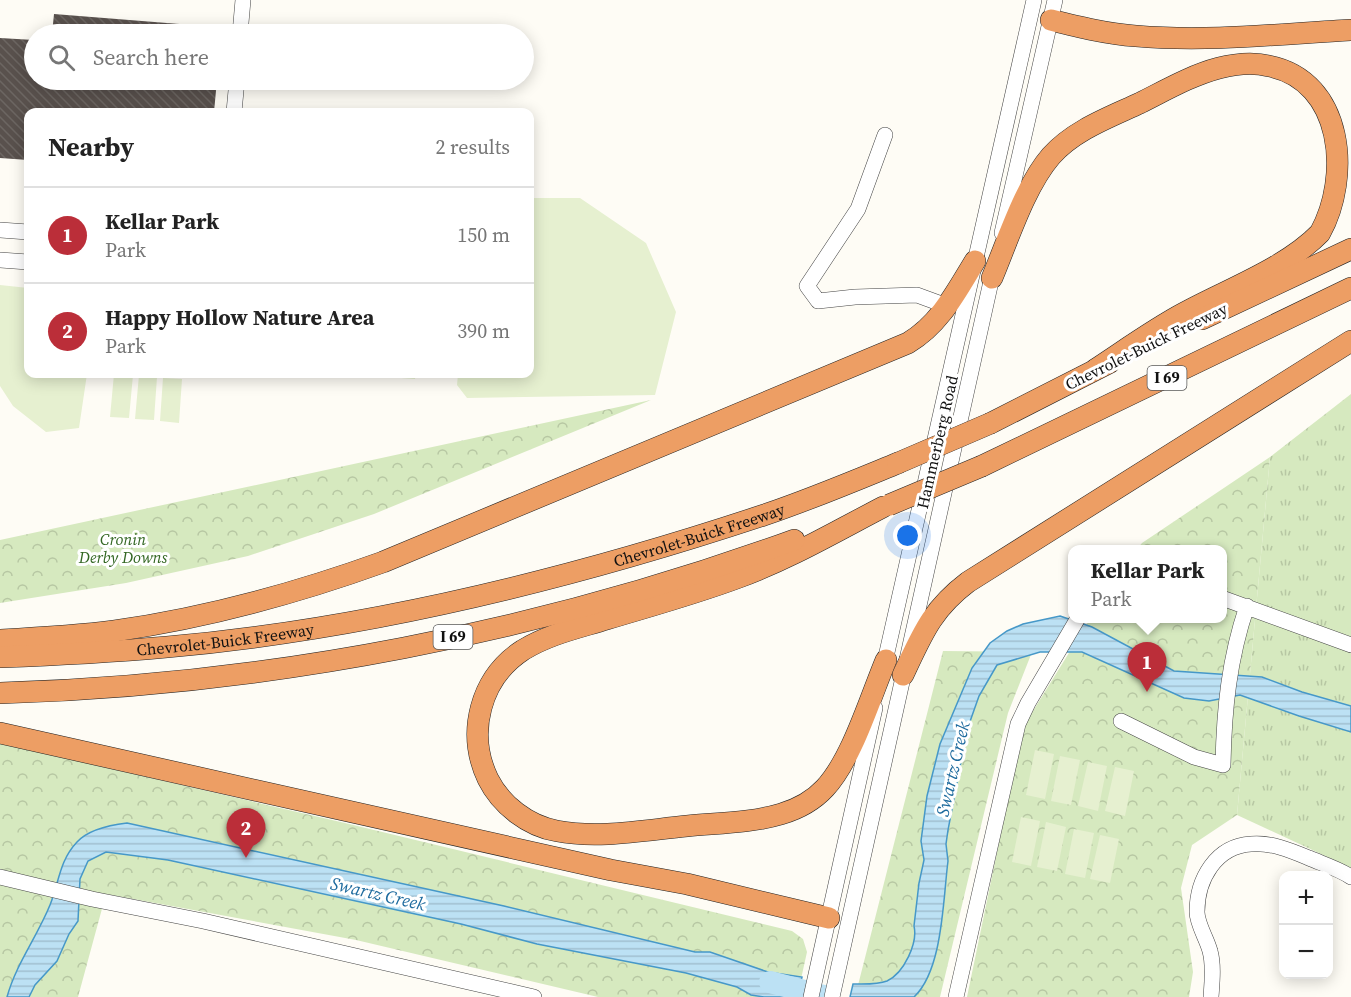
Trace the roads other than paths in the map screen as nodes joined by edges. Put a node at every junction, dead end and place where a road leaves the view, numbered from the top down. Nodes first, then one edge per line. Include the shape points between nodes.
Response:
1 (243, 0) edge
2 (1034, 0) edge
3 (1053, 10) edge
4 (241, 24) edge
5 (1351, 30) edge
6 (1026, 36) junction
7 (236, 90) edge
8 (234, 108) edge
9 (885, 135) dead end
10 (0, 230) edge
11 (24, 232) edge
12 (1351, 249) edge
13 (0, 260) edge
14 (975, 261) junction
15 (24, 262) edge
16 (992, 278) junction
17 (1351, 288) edge
18 (947, 306) junction
19 (1351, 341) edge
20 (1096, 369) junction
21 (886, 506) junction
22 (1227, 600) edge
23 (1247, 606) junction
24 (1075, 623) edge
25 (0, 640) edge
26 (1351, 645) edge
27 (0, 657) edge
28 (886, 660) junction
29 (903, 675) junction
30 (0, 693) edge
31 (1121, 721) dead end
32 (0, 733) edge
33 (0, 877) edge
34 (1351, 877) edge
35 (853, 903) junction
36 (829, 918) junction
37 (534, 997) edge
38 (811, 997) edge
39 (832, 997) edge
40 (956, 997) edge
41 (1211, 997) edge

1 - 4 street
2 - 6 street, Hammerberg Road
3 - 5 highway via 1110,33 1154,38
3 - 6 street
3 - 16 street, Hammerberg Road
6 - 14 street, Hammerberg Road
7 - 8 street
9 - 18 street via 858,209 807,286 818,301 917,295
10 - 11 street
12 - 20 highway, Chevrolet-Buick Freeway / I 69
13 - 15 street
14 - 18 highway
14 - 28 street, Hammerberg Road
16 - 20 highway via 1041,170 1053,153 1087,129 1202,74 1239,65 1280,69 1317,90 1336,114 1348,156 1346,186 1327,225 1289,257 1161,326
16 - 29 street, Hammerberg Road
17 - 21 highway, I 69, bridge via 982,466
18 - 25 highway via 920,336 895,350 383,562 225,609 146,626
19 - 29 highway via 968,582 946,600 928,623
20 - 27 highway, Chevrolet-Buick Freeway / I 69, bridge via 991,423 898,463 766,515 596,567 335,625 169,647
21 - 28 highway via 760,569 569,630 525,649 502,668 486,693 477,723 479,755 490,784 510,808 550,830 604,833 777,815 814,798 836,774
21 - 30 highway, I 69 via 631,594 402,648 213,677
22 - 23 street
23 - 26 street
23 - 31 street via 1237,635 1224,708 1223,765 1194,757
24 - 40 street via 1018,724
28 - 36 street, Hammerberg Road
29 - 35 street, Hammerberg Road
32 - 36 highway
33 - 37 street
34 - 41 street via 1270,845 1252,843 1230,848 1217,858 1200,888 1197,914 1211,954
35 - 36 street via 842,914
35 - 39 street, Hammerberg Road
36 - 38 street, Hammerberg Road

